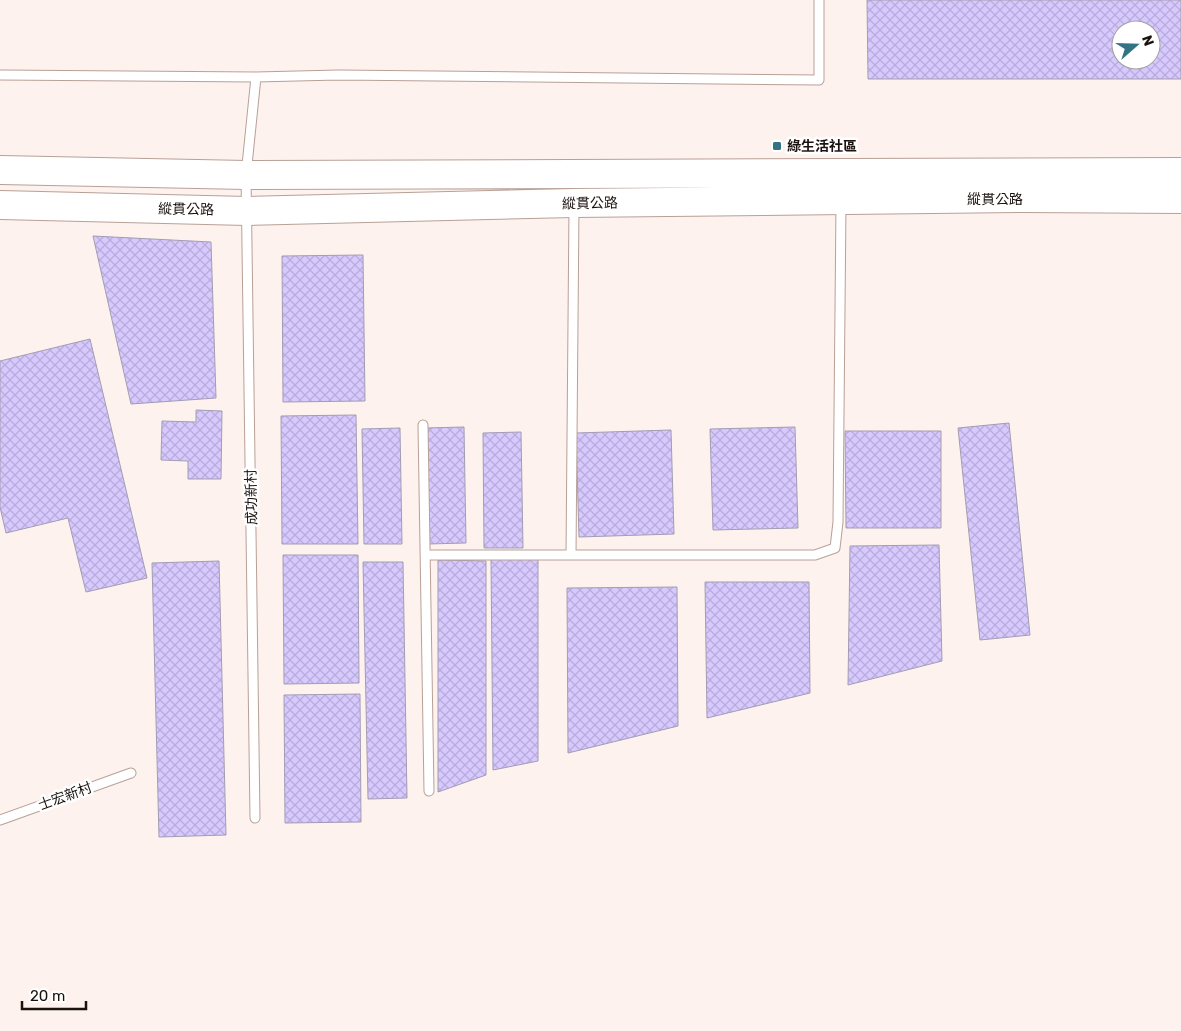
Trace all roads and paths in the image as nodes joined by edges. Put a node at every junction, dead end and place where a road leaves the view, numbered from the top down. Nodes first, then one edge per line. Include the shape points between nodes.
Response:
1 (819, 0) edge
2 (0, 75) edge
3 (256, 77) junction
4 (0, 170) edge
5 (1181, 172) edge
6 (246, 175) junction
7 (842, 187) junction
8 (1181, 200) edge
9 (574, 203) junction
10 (0, 205) edge
11 (247, 211) junction
12 (423, 425) dead end
13 (425, 555) junction
14 (572, 555) junction
15 (131, 772) dead end
16 (429, 791) dead end
17 (255, 818) dead end
18 (0, 820) edge

1 - 3 lane via 818,80
2 - 3 lane
3 - 6 lane, 成功新村
4 - 6 main road, 縱貫公路
5 - 7 main road, 縱貫公路
6 - 7 main road, 縱貫公路
6 - 11 lane, 成功新村
7 - 8 main road, 縱貫公路 via 1024,198
7 - 9 main road, 縱貫公路
7 - 14 lane via 835,548 815,555
9 - 11 main road, 縱貫公路
9 - 14 lane
10 - 11 main road, 縱貫公路
11 - 17 lane, 成功新村
12 - 13 lane
13 - 14 lane
13 - 16 lane
15 - 18 lane, 士宏新村

